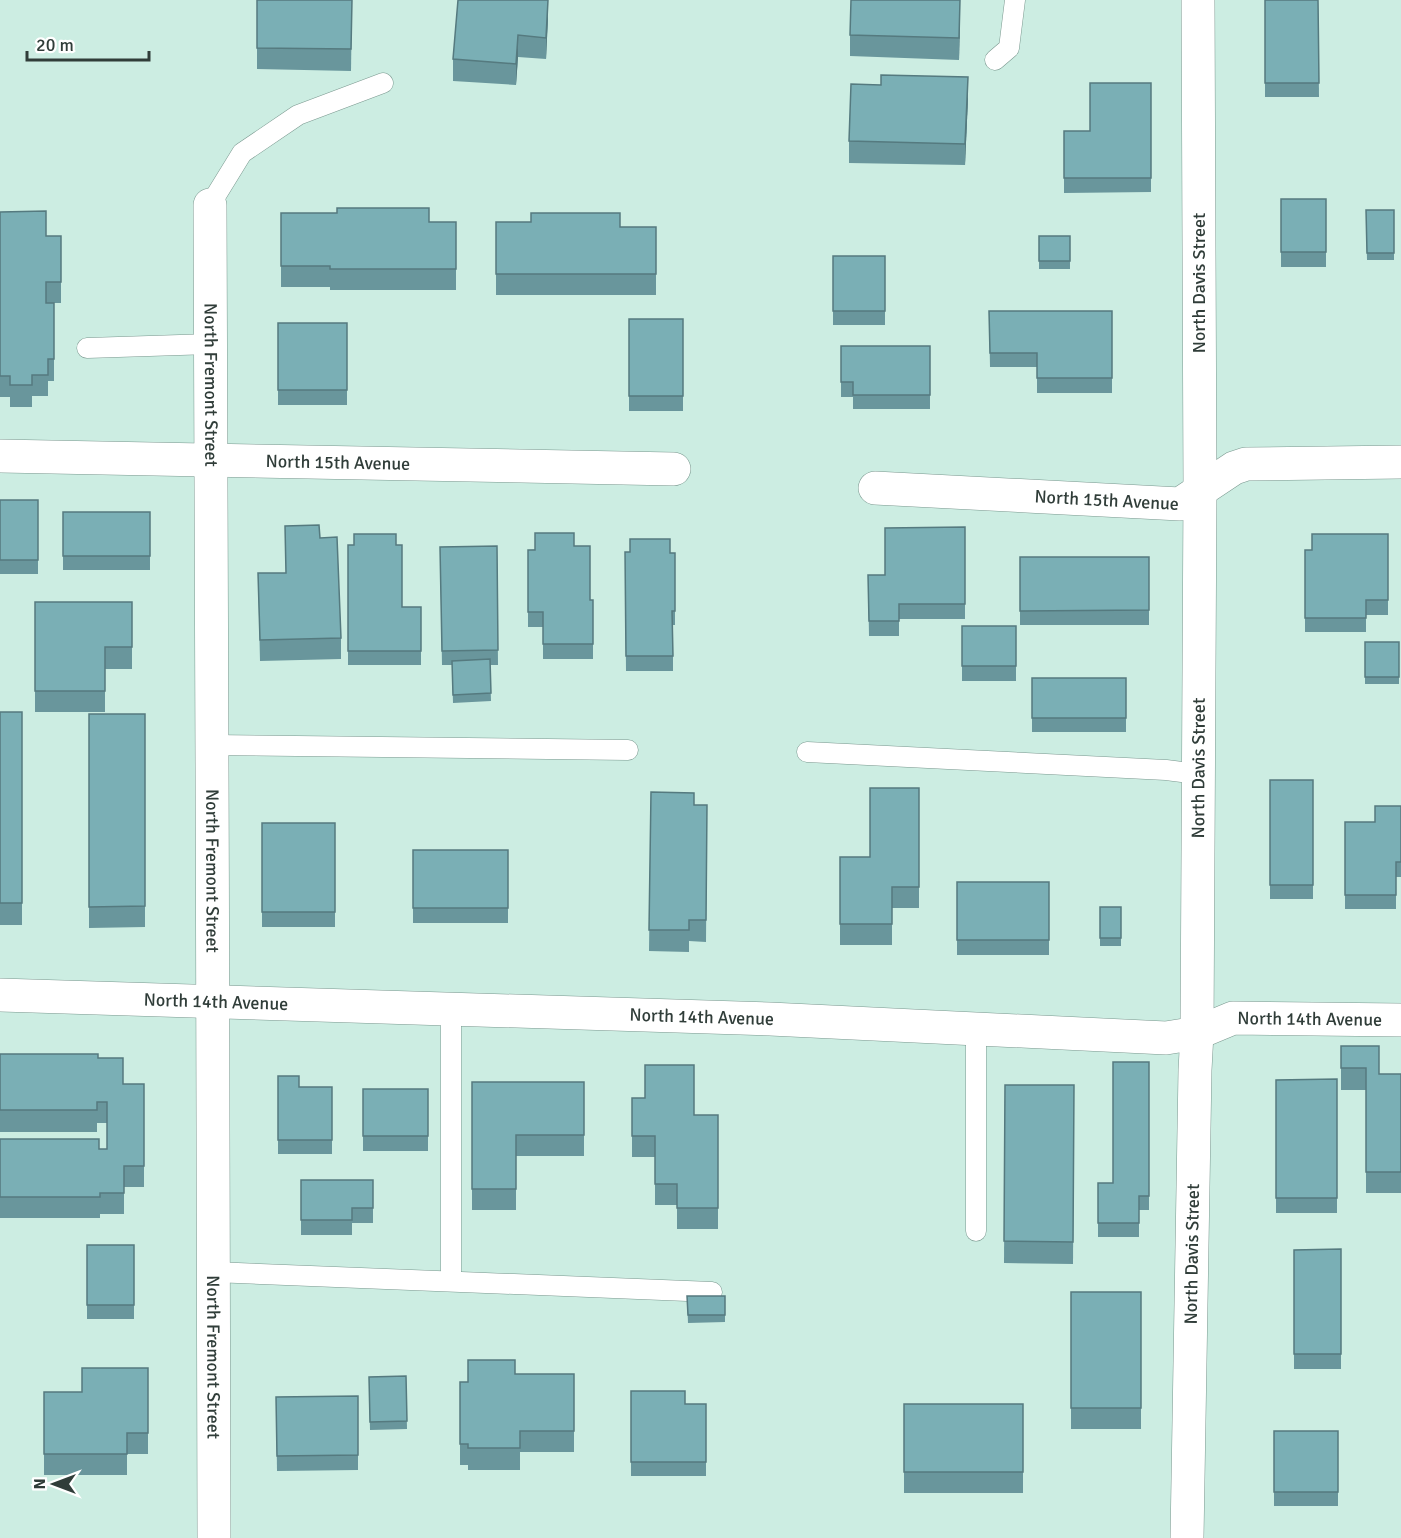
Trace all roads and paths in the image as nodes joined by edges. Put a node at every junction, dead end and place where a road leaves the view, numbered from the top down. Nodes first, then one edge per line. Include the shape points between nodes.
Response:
1 (1015, 0) edge
2 (1198, 0) edge
3 (995, 60) dead end
4 (383, 83) dead end
5 (210, 205) joint
6 (211, 344) junction
7 (87, 348) dead end
8 (0, 456) edge
9 (213, 460) junction
10 (1401, 462) edge
11 (674, 469) dead end
12 (875, 488) dead end
13 (1200, 491) junction
14 (212, 745) junction
15 (628, 750) dead end
16 (807, 752) dead end
17 (1198, 774) junction
18 (0, 995) edge
19 (212, 1002) junction
20 (451, 1010) junction
21 (1401, 1020) edge
22 (976, 1029) junction
23 (1197, 1033) junction
24 (976, 1231) dead end
25 (213, 1272) junction
26 (451, 1281) junction
27 (712, 1292) dead end
28 (214, 1538) edge
29 (1187, 1538) edge

1 - 3 lane via 1009,48
2 - 13 street, North Davis Street
4 - 5 lane via 298,115 242,153
5 - 6 street, North Fremont Street
6 - 7 lane
6 - 9 street, North Fremont Street
8 - 9 street, North 15th Avenue
9 - 11 street, North 15th Avenue
9 - 14 street, North Fremont Street
10 - 13 street, North 15th Avenue via 1246,464
12 - 13 street, North 15th Avenue via 1166,504 1180,504
13 - 17 street, North Davis Street
14 - 15 lane
14 - 19 street, North Fremont Street
16 - 17 lane
17 - 23 street, North Davis Street
18 - 19 street, North 14th Avenue
19 - 20 street, North 14th Avenue
19 - 25 street, North Fremont Street
20 - 22 street, North 14th Avenue
20 - 26 lane
21 - 23 street, North 14th Avenue via 1233,1018
22 - 23 street, North 14th Avenue via 1166,1038
22 - 24 lane
23 - 29 street, North Davis Street
25 - 26 lane
25 - 28 street, North Fremont Street
26 - 27 lane

